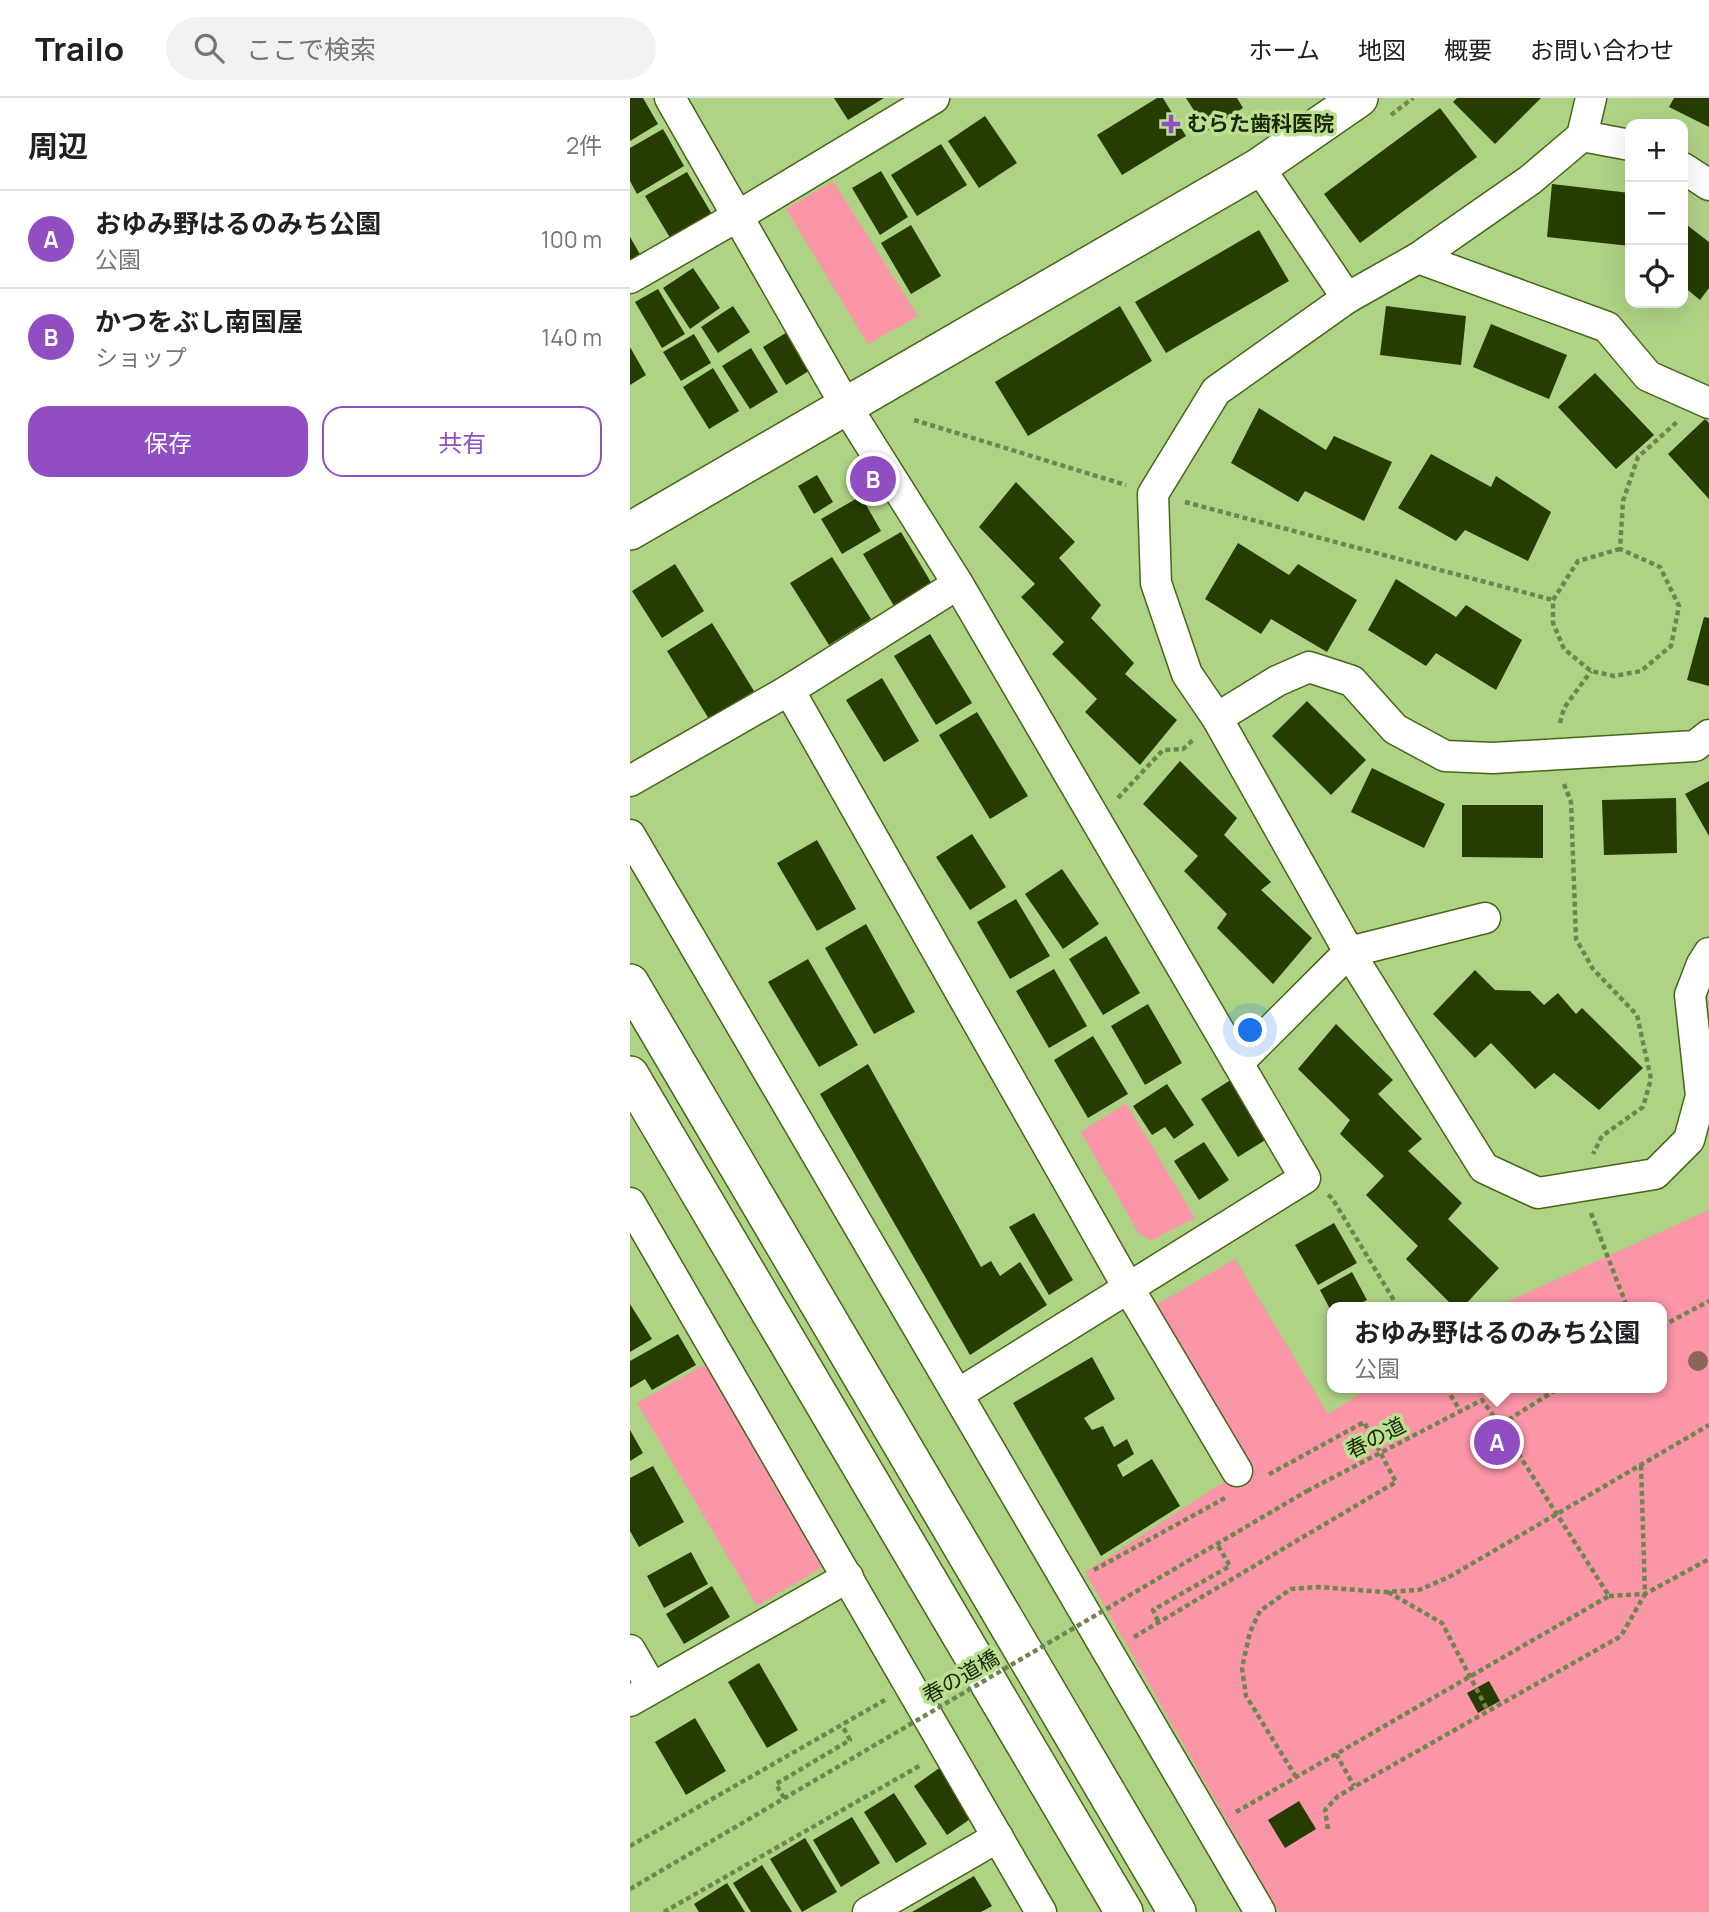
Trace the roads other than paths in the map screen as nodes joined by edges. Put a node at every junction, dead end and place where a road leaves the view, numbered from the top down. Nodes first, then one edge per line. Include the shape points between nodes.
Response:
1 (670, 98) edge
2 (1359, 98) edge
3 (1591, 98) edge
4 (929, 99) edge
5 (1582, 136) junction
6 (1625, 144) edge
7 (1259, 167) junction
8 (1688, 171) edge
9 (1709, 185) edge
10 (738, 216) junction
11 (1418, 258) junction
12 (630, 278) edge
13 (1347, 298) junction
14 (1705, 402) edge
15 (846, 406) junction
16 (630, 531) edge
17 (958, 584) junction
18 (789, 690) junction
19 (1217, 718) junction
20 (1709, 735) edge
21 (630, 781) edge
22 (630, 835) edge
23 (1485, 918) dead end
24 (1349, 952) junction
25 (1709, 953) edge
26 (630, 983) edge
27 (1238, 1063) junction
28 (630, 1075) edge
29 (630, 1203) edge
30 (1129, 1289) junction
31 (958, 1395) junction
32 (1243, 1481) road end
33 (848, 1577) junction
34 (630, 1650) edge
35 (641, 1695) edge
36 (998, 1837) junction
37 (868, 1912) edge
38 (1041, 1912) edge
39 (1124, 1912) edge
40 (1177, 1912) edge
41 (1260, 1912) edge

1 - 10 street
2 - 7 street
3 - 5 street
4 - 10 street
5 - 6 street
5 - 11 street via 1530,180
7 - 13 street
7 - 15 street
8 - 9 street
10 - 12 street
10 - 15 street
11 - 13 street
11 - 14 street via 1607,327 1647,376
13 - 19 street via 1216,391 1153,494 1156,583 1187,674
15 - 16 street
15 - 17 street
17 - 18 street
17 - 27 street
18 - 21 street
18 - 30 street
19 - 20 street via 1309,667 1352,681 1395,729 1445,756 1493,758 1695,746
19 - 24 street
22 - 31 street
23 - 24 street
24 - 25 street via 1484,1168 1538,1193 1655,1174 1689,1140 1701,1096 1690,995
24 - 27 street
26 - 40 street
27 - 30 street via 1305,1178
28 - 39 street
29 - 33 street
30 - 31 street
30 - 32 street
31 - 41 street
33 - 35 street
33 - 36 street
34 - 35 street
36 - 37 street
36 - 38 street

